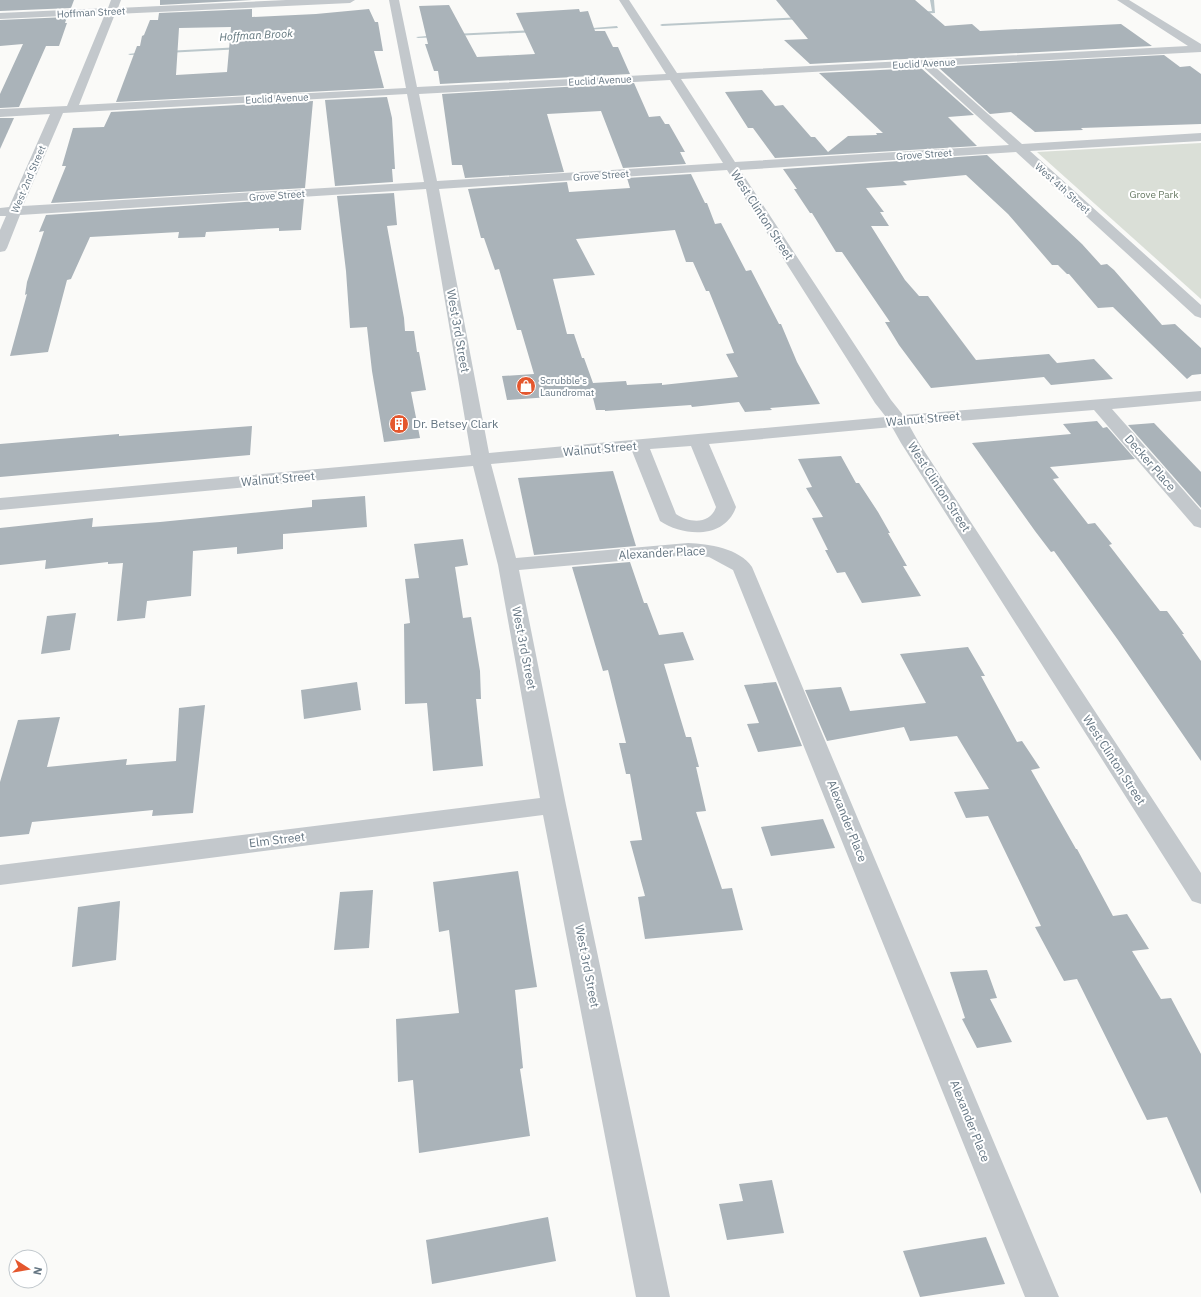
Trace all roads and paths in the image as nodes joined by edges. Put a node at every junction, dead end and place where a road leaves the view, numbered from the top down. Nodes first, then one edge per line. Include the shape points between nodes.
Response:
1 (350, 0) edge
2 (394, 0) edge
3 (624, 0) edge
4 (1122, 0) edge
5 (267, 2) edge
6 (114, 5) edge
7 (0, 16) edge
8 (1200, 48) edge
9 (925, 63) junction
10 (673, 76) junction
11 (412, 90) junction
12 (72, 109) junction
13 (58, 110) junction
14 (0, 113) edge
15 (1201, 137) edge
16 (1018, 148) junction
17 (731, 166) junction
18 (431, 186) junction
19 (0, 212) edge
20 (14, 212) junction
21 (0, 248) edge
22 (1201, 313) edge
23 (1201, 396) edge
24 (1099, 405) junction
25 (898, 421) junction
26 (698, 440) junction
27 (639, 445) junction
28 (481, 460) junction
29 (0, 504) edge
30 (1201, 522) edge
31 (508, 565) junction
32 (554, 805) junction
33 (0, 875) edge
34 (1201, 894) edge
35 (653, 1297) edge
36 (1042, 1297) edge

1 - 5 street, Hoffman Street
2 - 11 street, West 3rd Street
3 - 10 street, West Clinton Street
4 - 8 street
5 - 6 street, Hoffman Street
6 - 7 street, Hoffman Street
6 - 12 street
8 - 9 street, Euclid Avenue
9 - 10 street, Euclid Avenue
9 - 16 street, West 4th Street
10 - 11 street, Euclid Avenue
10 - 17 street, West Clinton Street
11 - 12 street, Euclid Avenue
11 - 18 street, West 3rd Street
12 - 13 street, Euclid Avenue
13 - 14 street, Euclid Avenue
13 - 20 street, West 2nd Street
15 - 16 street, Grove Street
16 - 17 street, Grove Street
16 - 22 street, West 4th Street
17 - 18 street, Grove Street
17 - 25 street, West Clinton Street via 879,396
18 - 20 street, Grove Street
18 - 28 street, West 3rd Street
19 - 20 street, Grove Street
20 - 21 street, West 2nd Street
23 - 24 street, Walnut Street
24 - 25 street, Walnut Street
24 - 30 street, Decker Place
25 - 26 street, Walnut Street
25 - 34 street, West Clinton Street via 910,444
26 - 27 street, Walnut Street
26 - 27 street via 726,507 726,513 713,524 695,526 673,523 667,517
27 - 28 street, Walnut Street
28 - 29 street, Walnut Street
28 - 31 street, West 3rd Street
31 - 32 street, West 3rd Street
31 - 36 street, Alexander Place via 709,550 742,566
32 - 33 street, Elm Street
32 - 35 street, West 3rd Street

